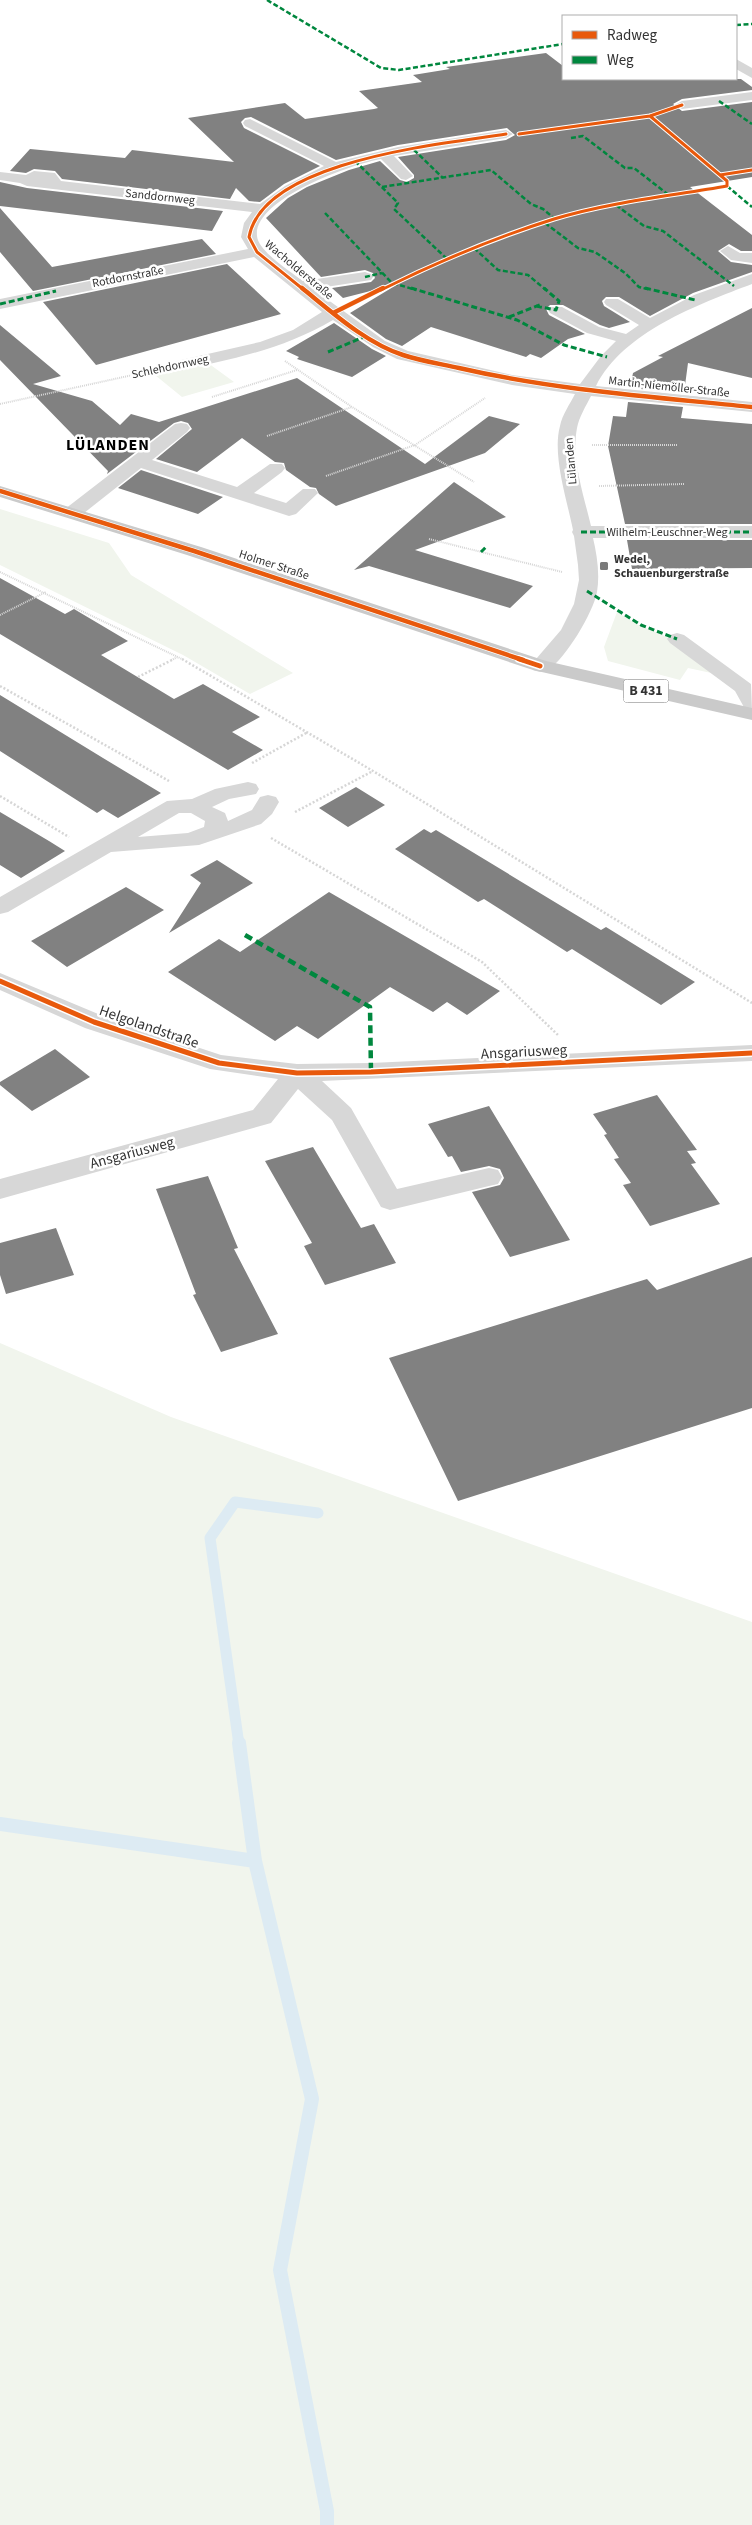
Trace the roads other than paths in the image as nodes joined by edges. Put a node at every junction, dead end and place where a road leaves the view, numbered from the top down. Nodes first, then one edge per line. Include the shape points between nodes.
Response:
1 (737, 64) edge
2 (752, 74) edge
3 (752, 96) edge
4 (682, 105) dead end
5 (250, 124) dead end
6 (506, 134) dead end
7 (385, 155) junction
8 (336, 167) junction
9 (0, 176) edge
10 (406, 176) dead end
11 (264, 209) junction
12 (257, 252) junction
13 (728, 252) dead end
14 (752, 258) edge
15 (365, 276) dead end
16 (752, 279) edge
17 (300, 286) junction
18 (612, 302) dead end
19 (0, 304) edge
20 (556, 310) dead end
21 (333, 312) junction
22 (651, 324) junction
23 (626, 339) junction
24 (174, 366) road end
25 (583, 390) junction
26 (752, 407) edge
27 (181, 428) dead end
28 (138, 461) junction
29 (276, 468) dead end
30 (0, 491) edge
31 (309, 493) dead end
32 (240, 494) junction
33 (72, 513) junction
34 (581, 532) junction
35 (752, 532) edge
36 (676, 639) dead end
37 (540, 666) junction
38 (752, 705) edge
39 (752, 714) edge
40 (248, 789) dead end
41 (268, 802) dead end
42 (200, 803) junction
43 (215, 832) junction
44 (100, 849) junction
45 (2, 904) edge
46 (0, 981) edge
47 (752, 1053) edge
48 (297, 1073) junction
49 (488, 1177) dead end
50 (0, 1189) edge

1 - 2 street
3 - 4 street
5 - 8 street
6 - 7 street, Wacholderstraße
7 - 8 street, Wacholderstraße
7 - 10 street
8 - 11 street, Wacholderstraße via 286,192
9 - 11 street, Sanddornweg via 30,180 34,175 50,176 56,186
11 - 12 street, Wacholderstraße via 252,224 249,237
12 - 17 street, Wacholderstraße
12 - 19 street, Rotdornstraße
13 - 14 street via 736,257
15 - 17 street
16 - 22 street, Lülanden via 695,300
17 - 21 street, Wacholderstraße
18 - 22 street
20 - 23 street via 593,330
21 - 24 street, Schlehdornweg via 299,333 265,346
21 - 25 street, Wacholderstraße via 378,344 403,355 512,380
22 - 23 street, Lülanden
23 - 25 street, Lülanden via 605,359
25 - 26 street, Martin-Niemöller-Straße
25 - 34 street, Lülanden via 568,428
27 - 28 street
28 - 32 street
28 - 33 street
29 - 32 street
30 - 33 main road, Holmer Straße / B 431
31 - 32 street via 289,510
33 - 37 main road, Holmer Straße / B 431 via 194,550
34 - 35 street, Wilhelm-Leuschner-Weg
34 - 37 street, Lülanden via 587,578 581,613 565,640
36 - 38 street via 744,688
37 - 39 main road, Holmer Straße / B 431
40 - 42 street
41 - 43 street via 265,811 245,824
42 - 43 street via 217,818
42 - 44 street via 175,806
43 - 44 street via 191,840
44 - 45 street
46 - 48 street, Helgolandstraße via 94,1022 219,1063
47 - 48 street, Ansgariusweg
48 - 49 street via 342,1114 390,1200
48 - 50 street, Ansgariusweg via 262,1117

